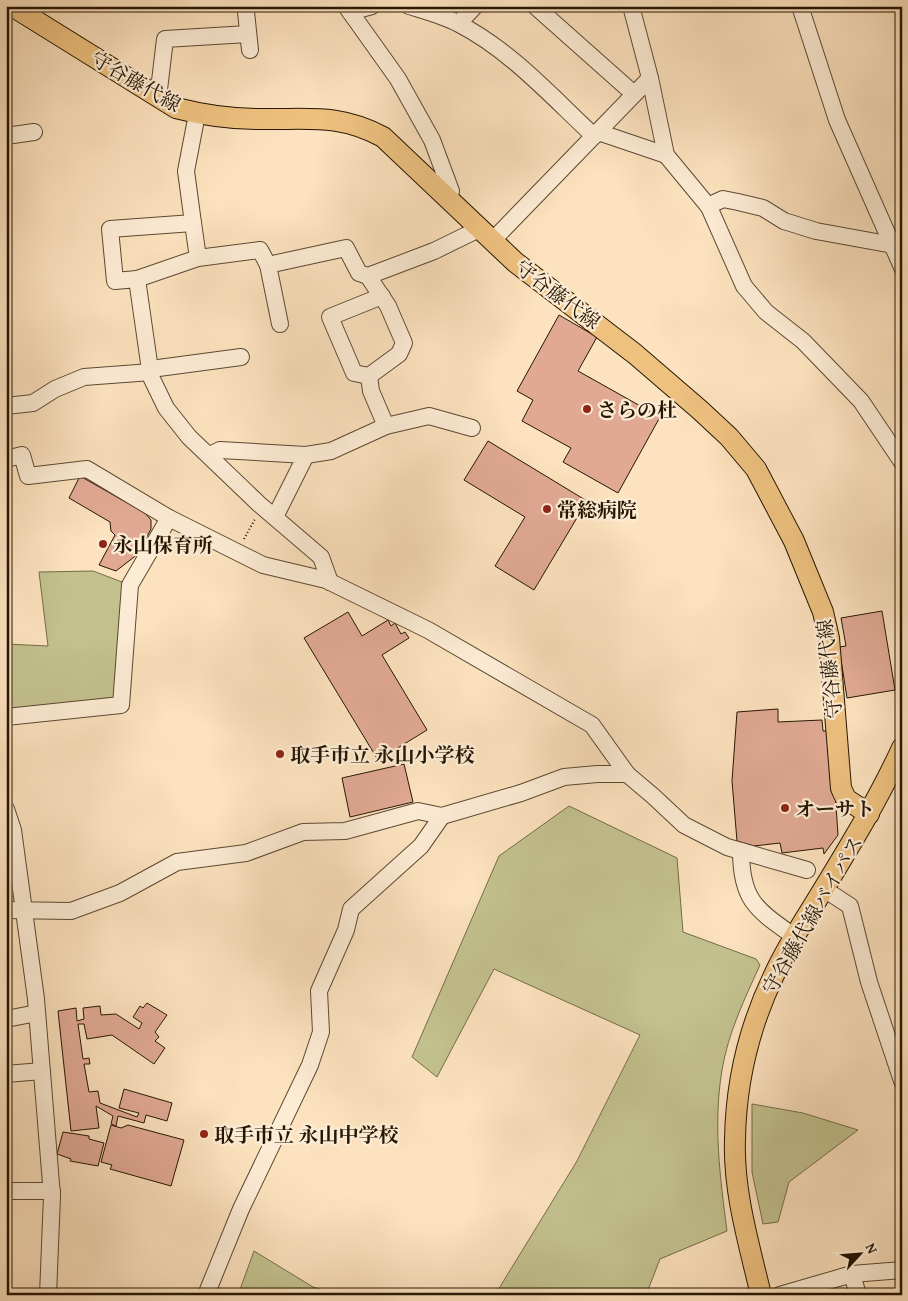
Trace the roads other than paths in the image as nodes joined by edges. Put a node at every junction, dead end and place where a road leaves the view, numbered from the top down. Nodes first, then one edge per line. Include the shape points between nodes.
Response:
1 (12, 6) edge
2 (372, 6) edge
3 (409, 6) edge
4 (475, 6) edge
5 (535, 6) edge
6 (631, 6) edge
7 (800, 6) edge
8 (348, 9) edge
9 (246, 12) dead end
10 (459, 24) junction
11 (650, 78) junction
12 (634, 94) junction
13 (158, 98) junction
14 (197, 114) junction
15 (34, 132) dead end
16 (596, 134) junction
17 (6, 136) edge
18 (666, 155) junction
19 (448, 199) junction
20 (708, 206) junction
21 (193, 223) junction
22 (486, 235) junction
23 (893, 245) junction
24 (198, 258) junction
25 (268, 266) junction
26 (902, 268) edge
27 (368, 276) junction
28 (137, 279) junction
29 (382, 296) junction
30 (280, 324) dead end
31 (241, 357) dead end
32 (151, 371) junction
33 (369, 376) junction
34 (6, 406) edge
35 (386, 426) junction
36 (472, 428) dead end
37 (210, 455) junction
38 (306, 455) junction
39 (6, 459) edge
40 (902, 462) edge
41 (275, 517) junction
42 (169, 518) junction
43 (330, 582) junction
44 (6, 717) edge
45 (902, 748) edge
46 (627, 774) junction
47 (6, 809) edge
48 (869, 814) junction
49 (442, 816) junction
50 (741, 851) junction
51 (807, 870) dead end
52 (824, 889) junction
53 (24, 908) junction
54 (6, 910) edge
55 (795, 936) junction
56 (37, 1013) junction
57 (6, 1020) edge
58 (42, 1071) junction
59 (6, 1074) edge
60 (902, 1081) edge
61 (6, 1191) edge
62 (52, 1192) junction
63 (902, 1270) edge
64 (852, 1274) junction
65 (48, 1295) edge
66 (206, 1295) edge
67 (761, 1295) edge
68 (780, 1295) edge
69 (858, 1295) edge

1 - 13 main road, 守谷藤代線
2 - 8 street
3 - 10 street
4 - 10 street
5 - 12 street
6 - 11 street
7 - 23 street via 837,120
8 - 19 street via 398,79 432,140 451,191
9 - 13 street via 249,42 165,40
10 - 16 street via 516,64
11 - 12 street
11 - 18 street
12 - 16 street
13 - 14 main road, 守谷藤代線
14 - 19 main road, 守谷藤代線 via 341,120 362,126 383,137
14 - 21 street via 186,171
15 - 17 street
16 - 18 street
16 - 22 street
18 - 20 street
19 - 22 main road, 守谷藤代線
20 - 23 street via 723,199 738,202 763,208 784,221 816,231
20 - 40 street via 744,286 766,312 803,340 861,401
21 - 24 street
21 - 28 street via 110,228 114,281
22 - 27 street
22 - 48 main road, 守谷藤代線 via 515,262 673,385 729,436 756,469 794,541 824,612 841,788 846,799
23 - 26 street
24 - 25 street via 260,250
24 - 28 street
25 - 27 street via 346,248 359,273
25 - 30 street
27 - 29 street
28 - 32 street
29 - 33 street via 404,343 399,354
29 - 33 street via 330,317 354,373
31 - 32 street
32 - 34 street via 84,378 55,389 33,403
32 - 37 street via 166,408 189,437
33 - 35 street via 370,391
35 - 36 street via 429,416
35 - 38 street via 332,452
37 - 38 street via 220,450
37 - 41 street
38 - 41 street
39 - 42 street via 22,455 28,476 87,469
41 - 43 street via 321,557
42 - 43 street via 263,565
42 - 44 street via 130,585 122,705
43 - 46 street via 428,630 592,725
45 - 48 main road, 守谷藤代線バイパス
46 - 49 street via 564,777
46 - 50 street via 684,825
47 - 53 street via 13,830
48 - 52 main road, 守谷藤代線バイパス
49 - 53 street via 418,811 345,831 303,832 246,853 177,862 120,893 71,910
49 - 66 street via 421,846 351,909 346,930 319,991 321,1032 310,1065 241,1210
50 - 51 street
50 - 55 street via 743,881 752,901 765,916
52 - 55 main road, 守谷藤代線バイパス
52 - 60 street via 850,906 869,982
53 - 54 street
53 - 56 street
55 - 67 main road, 守谷藤代線バイパス via 760,1007 742,1068 737,1105 736,1173
56 - 57 street
56 - 58 street
58 - 59 street
58 - 62 street
61 - 62 street
62 - 65 street
63 - 64 street
64 - 68 street
64 - 69 street

